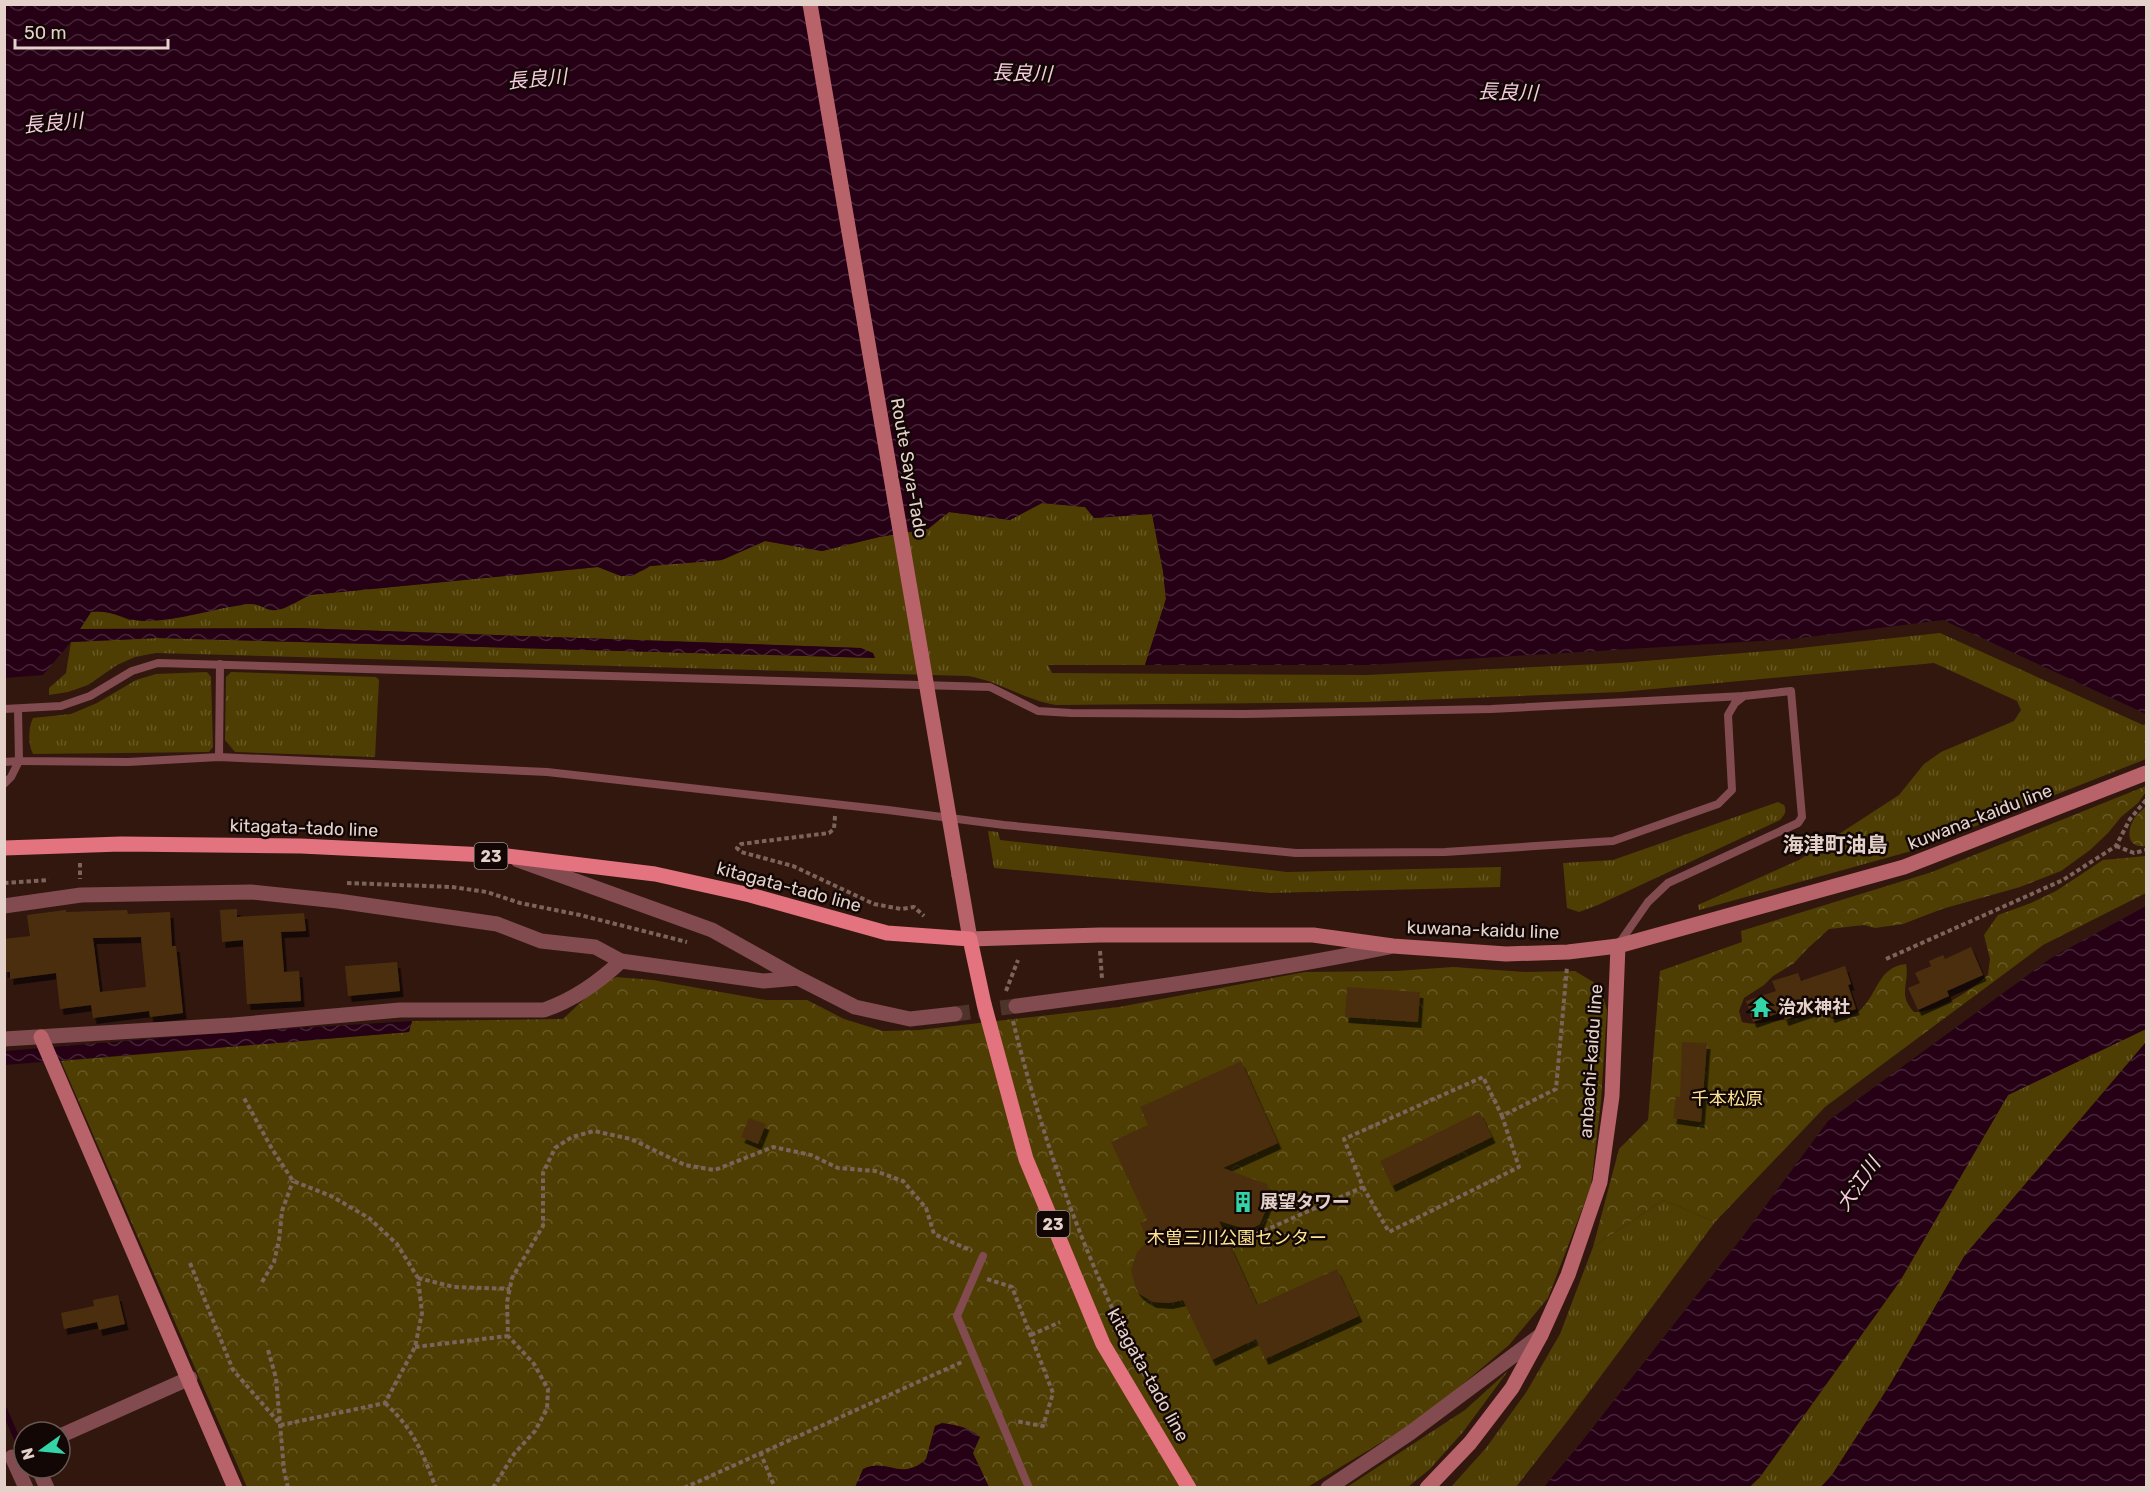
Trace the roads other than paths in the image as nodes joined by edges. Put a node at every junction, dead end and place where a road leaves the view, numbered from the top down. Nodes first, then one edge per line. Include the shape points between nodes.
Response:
1 (810, 4) edge
2 (220, 664) junction
3 (1744, 696) junction
4 (4, 709) edge
5 (18, 710) junction
6 (219, 758) junction
7 (19, 761) junction
8 (4, 762) edge
9 (2146, 773) edge
10 (4, 784) edge
11 (4, 848) edge
12 (507, 856) junction
13 (4, 906) edge
14 (970, 939) junction
15 (1393, 946) junction
16 (1618, 946) junction
17 (621, 961) junction
18 (798, 978) junction
19 (1012, 1007) tunnel mouth
20 (956, 1014) tunnel mouth
21 (4, 1040) edge
22 (43, 1041) junction
23 (983, 1256) road end
24 (1541, 1335) junction
25 (190, 1378) junction
26 (72, 1431) edge
27 (235, 1488) edge
28 (1029, 1488) edge
29 (1189, 1488) edge
30 (1328, 1488) edge
31 (1427, 1488) edge

1 - 14 main road, Route Saya-Tado, bridge
2 - 3 lane via 990,687 1038,711 1071,713 1491,709
2 - 5 lane via 158,663 132,671 90,696 61,706
2 - 6 lane
3 - 6 lane via 1734,703 1728,715 1732,790 1718,804 1613,841 1445,852 1296,853 1015,826 547,772
3 - 16 lane via 1791,691 1802,817 1798,823 1668,883 1648,902
4 - 5 lane
5 - 7 lane
6 - 7 lane
7 - 8 lane
7 - 10 lane
9 - 16 main road, kuwana-kaidu line via 1904,867
11 - 12 main road, kitagata-tado line / 23 via 121,844 301,846
12 - 14 main road, kitagata-tado line / 23 via 655,874 750,895 887,933
12 - 18 street via 712,930
13 - 17 street via 81,895 251,892 497,924 541,941 595,947
14 - 15 main road, kuwana-kaidu line via 1313,935
14 - 29 main road, kitagata-tado line / 23 via 1026,1159 1103,1344
15 - 16 main road, kuwana-kaidu line via 1506,954
15 - 19 street via 1323,961
16 - 24 main road, anbachi-kaidu line via 1612,1096 1600,1182 1569,1275
17 - 18 street via 764,981
17 - 22 street via 603,978 562,1004 544,1010 400,1010
18 - 20 street via 855,1007 910,1018
21 - 22 street
22 - 25 main road
23 - 28 lane via 957,1316
24 - 30 street via 1410,1433
24 - 31 main road, anbachi-kaidu line via 1512,1388 1470,1443
25 - 26 street
25 - 27 main road

